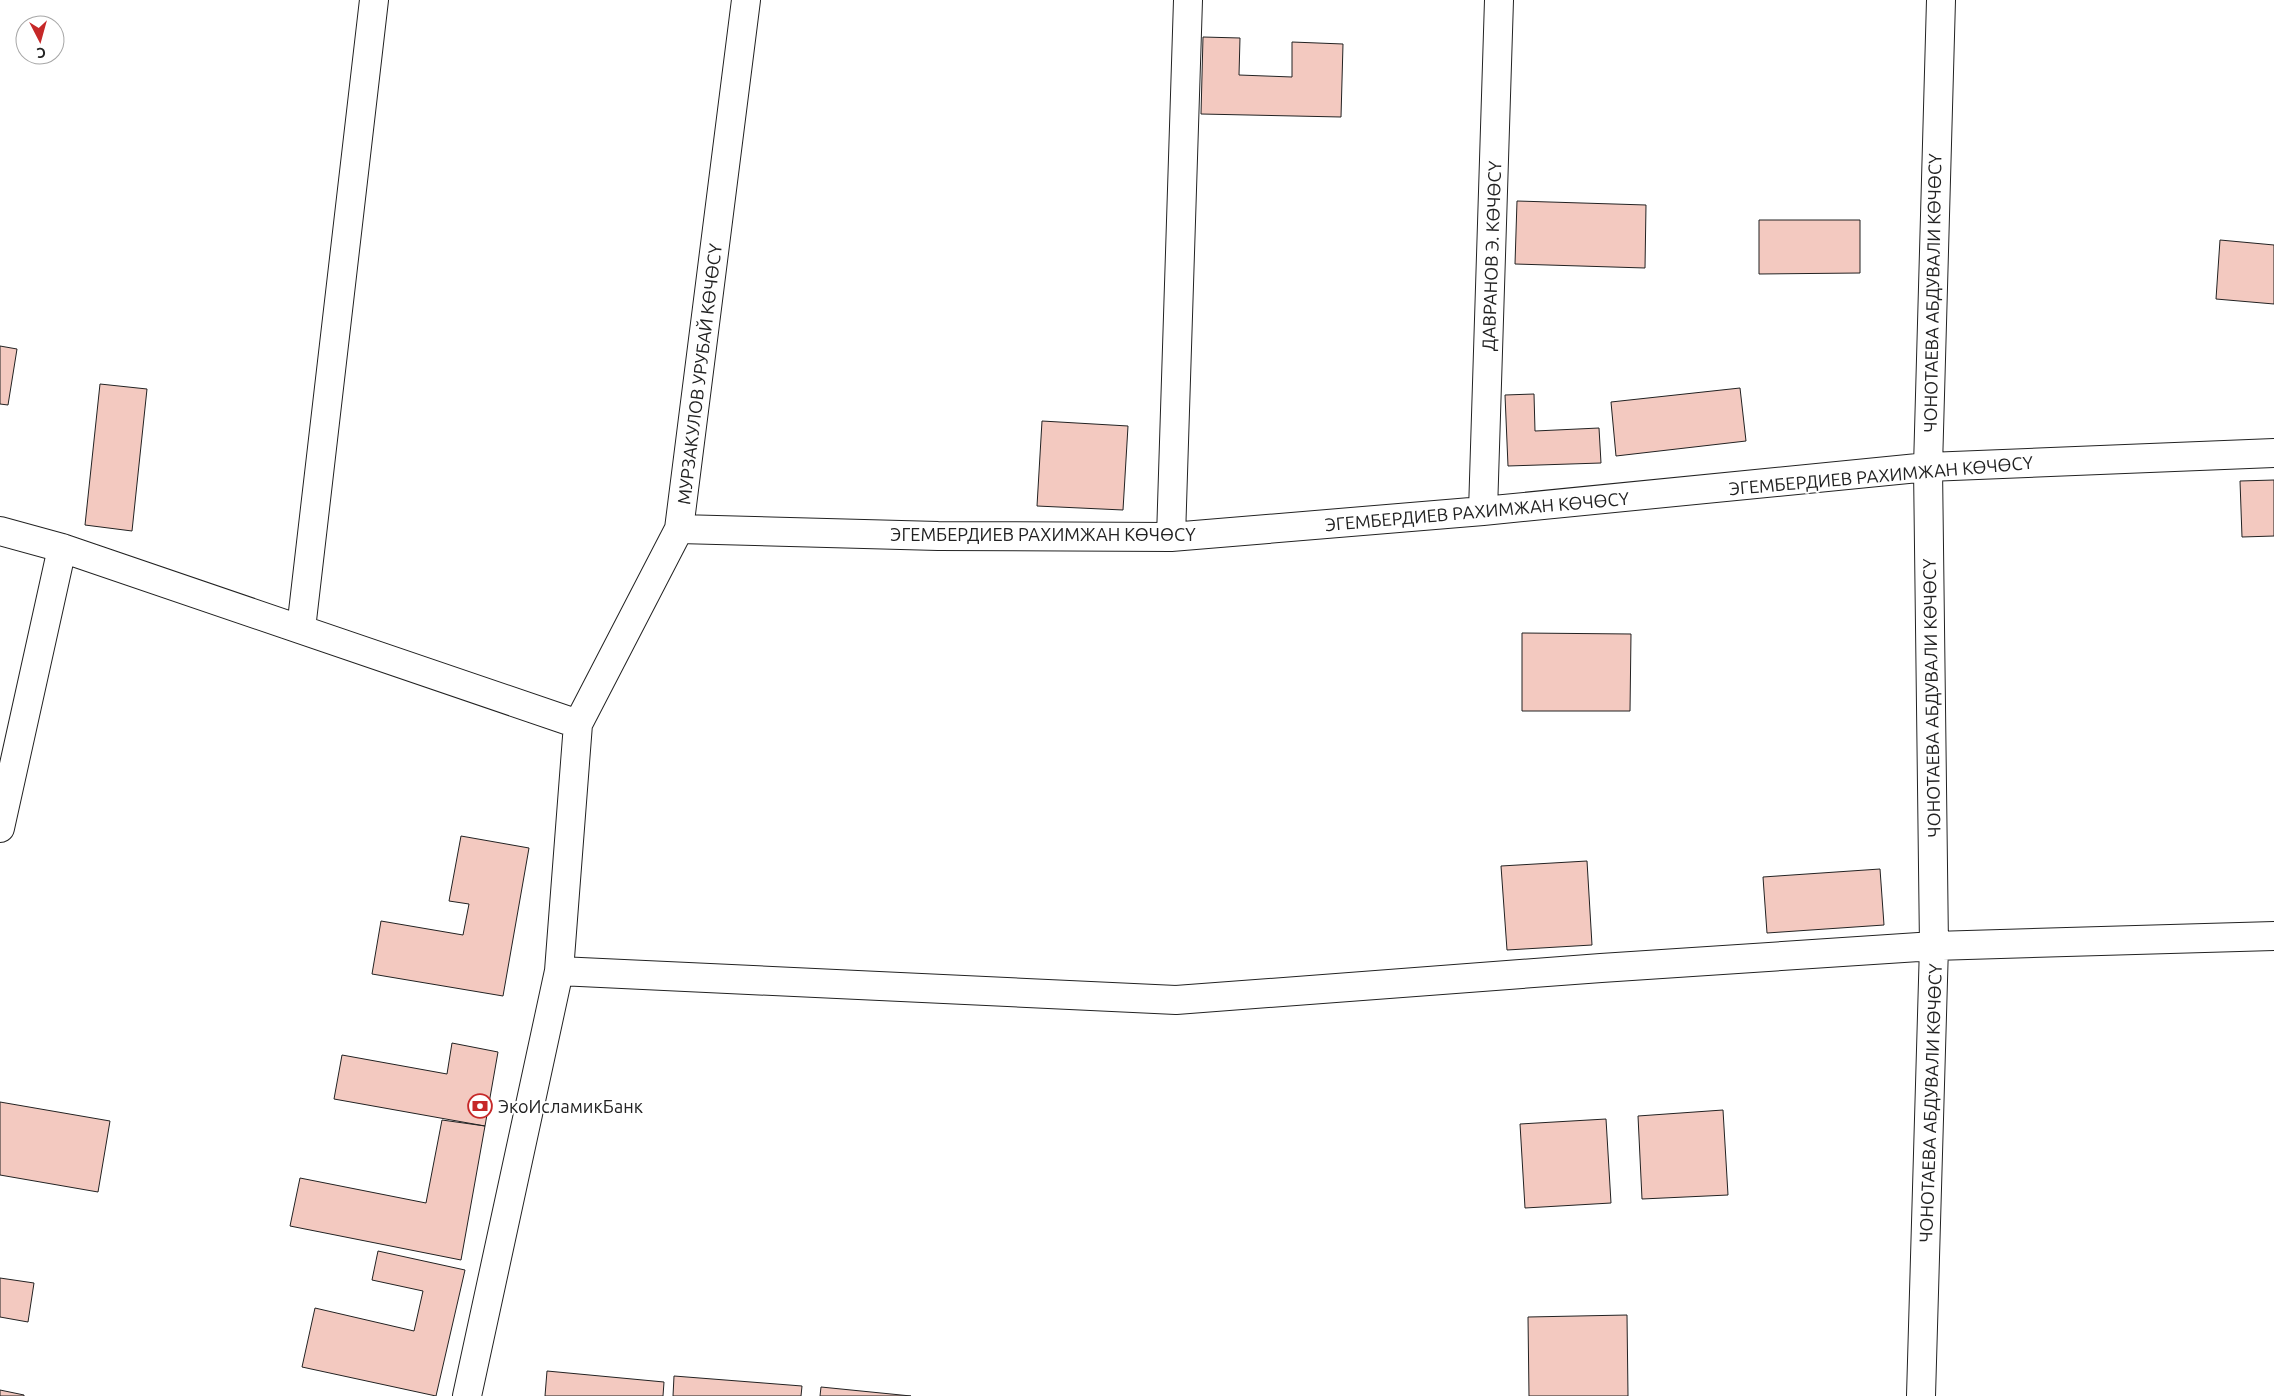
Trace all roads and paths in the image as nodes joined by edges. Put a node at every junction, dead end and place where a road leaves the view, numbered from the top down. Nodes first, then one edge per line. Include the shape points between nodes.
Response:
1 (374, 0) edge
2 (746, 0) edge
3 (1188, 0) edge
4 (1499, 0) edge
5 (1941, 0) edge
6 (2274, 453) edge
7 (1928, 468) junction
8 (1483, 512) junction
9 (679, 529) junction
10 (0, 531) edge
11 (1171, 537) junction
12 (62, 548) junction
13 (302, 629) junction
14 (578, 724) junction
15 (0, 828) edge
16 (2274, 936) edge
17 (1934, 946) junction
18 (559, 971) junction
19 (467, 1396) edge
20 (1921, 1396) edge

1 - 13 street
2 - 9 street, МУРЗАКУЛОВ УРУБАЙ КӨЧӨСҮ
3 - 11 street
4 - 8 street, ДАВРАНОВ Э. КӨЧӨСҮ
5 - 7 street, ЧОНОТАЕВА АБДУВАЛИ КӨЧӨСҮ
6 - 7 street, ЭГЕМБЕРДИЕВ РАХИМЖАН КӨЧӨСҮ
7 - 8 street, ЭГЕМБЕРДИЕВ РАХИМЖАН КӨЧӨСҮ
7 - 17 street, ЧОНОТАЕВА АБДУВАЛИ КӨЧӨСҮ
8 - 11 street, ЭГЕМБЕРДИЕВ РАХИМЖАН КӨЧӨСҮ
9 - 11 street, ЭГЕМБЕРДИЕВ РАХИМЖАН КӨЧӨСҮ via 938,536
9 - 14 street, МУРЗАКУЛОВ УРУБАЙ КӨЧӨСҮ
10 - 12 street
12 - 13 street
12 - 15 street
13 - 14 street
14 - 18 street
16 - 17 street
17 - 18 street via 1176,1000
17 - 20 street, ЧОНОТАЕВА АБДУВАЛИ КӨЧӨСҮ
18 - 19 street

